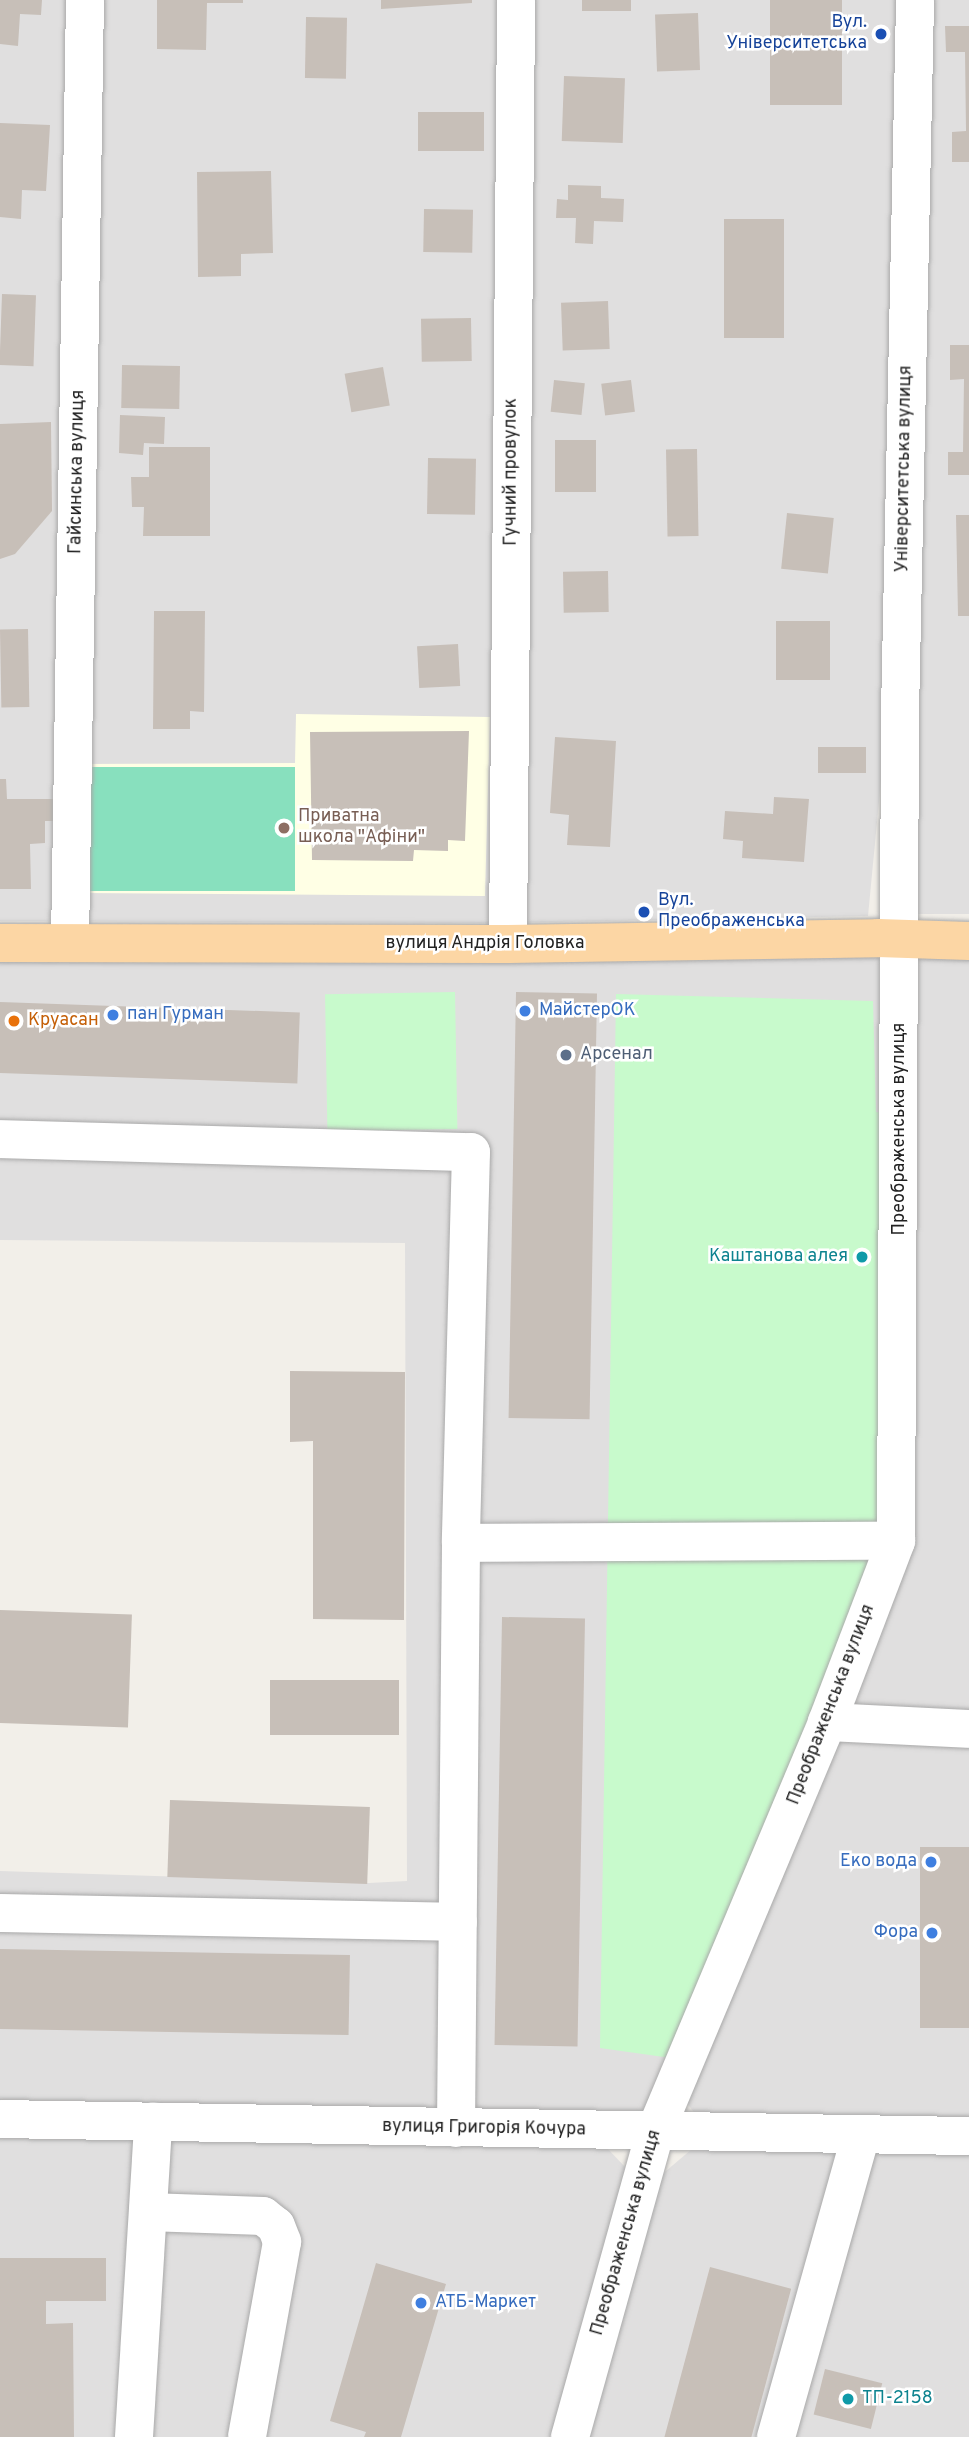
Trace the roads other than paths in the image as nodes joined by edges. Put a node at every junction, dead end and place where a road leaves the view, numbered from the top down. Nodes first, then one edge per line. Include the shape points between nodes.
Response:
1 (85, 0) edge
2 (516, 0) edge
3 (915, 0) edge
4 (899, 938) junction
5 (969, 941) edge
6 (0, 943) edge
7 (70, 943) junction
8 (508, 944) junction
9 (0, 1139) edge
10 (896, 1541) junction
11 (461, 1543) junction
12 (827, 1722) junction
13 (969, 1728) edge
14 (0, 1913) edge
15 (458, 1922) junction
16 (0, 2119) edge
17 (153, 2122) junction
18 (456, 2128) junction
19 (655, 2132) junction
20 (861, 2135) junction
21 (969, 2136) edge
22 (148, 2212) junction
23 (134, 2437) edge
24 (247, 2437) edge
25 (570, 2437) edge
26 (776, 2437) edge

1 - 7 street, Гайсинська вулиця
2 - 8 street, Гучний провулок
3 - 4 street, Університетська вулиця
4 - 5 main road, вулиця Андрія Головка
4 - 8 main road, вулиця Андрія Головка
4 - 10 street, Преображенська вулиця
6 - 7 main road, вулиця Андрія Головка
7 - 8 main road, вулиця Андрія Головка
9 - 11 street via 471,1152
10 - 11 street
10 - 12 street, Преображенська вулиця
11 - 15 street
12 - 13 street
12 - 19 street, Преображенська вулиця
14 - 15 street
15 - 18 street
16 - 17 street, вулиця Григорія Кочура
17 - 18 street, вулиця Григорія Кочура
17 - 22 street
18 - 19 street, вулиця Григорія Кочура
19 - 20 street, вулиця Григорія Кочура
19 - 25 street, Преображенська вулиця
20 - 21 street, вулиця Григорія Кочура
20 - 26 street
22 - 23 street
22 - 24 street via 263,2216 276,2226 282,2242

